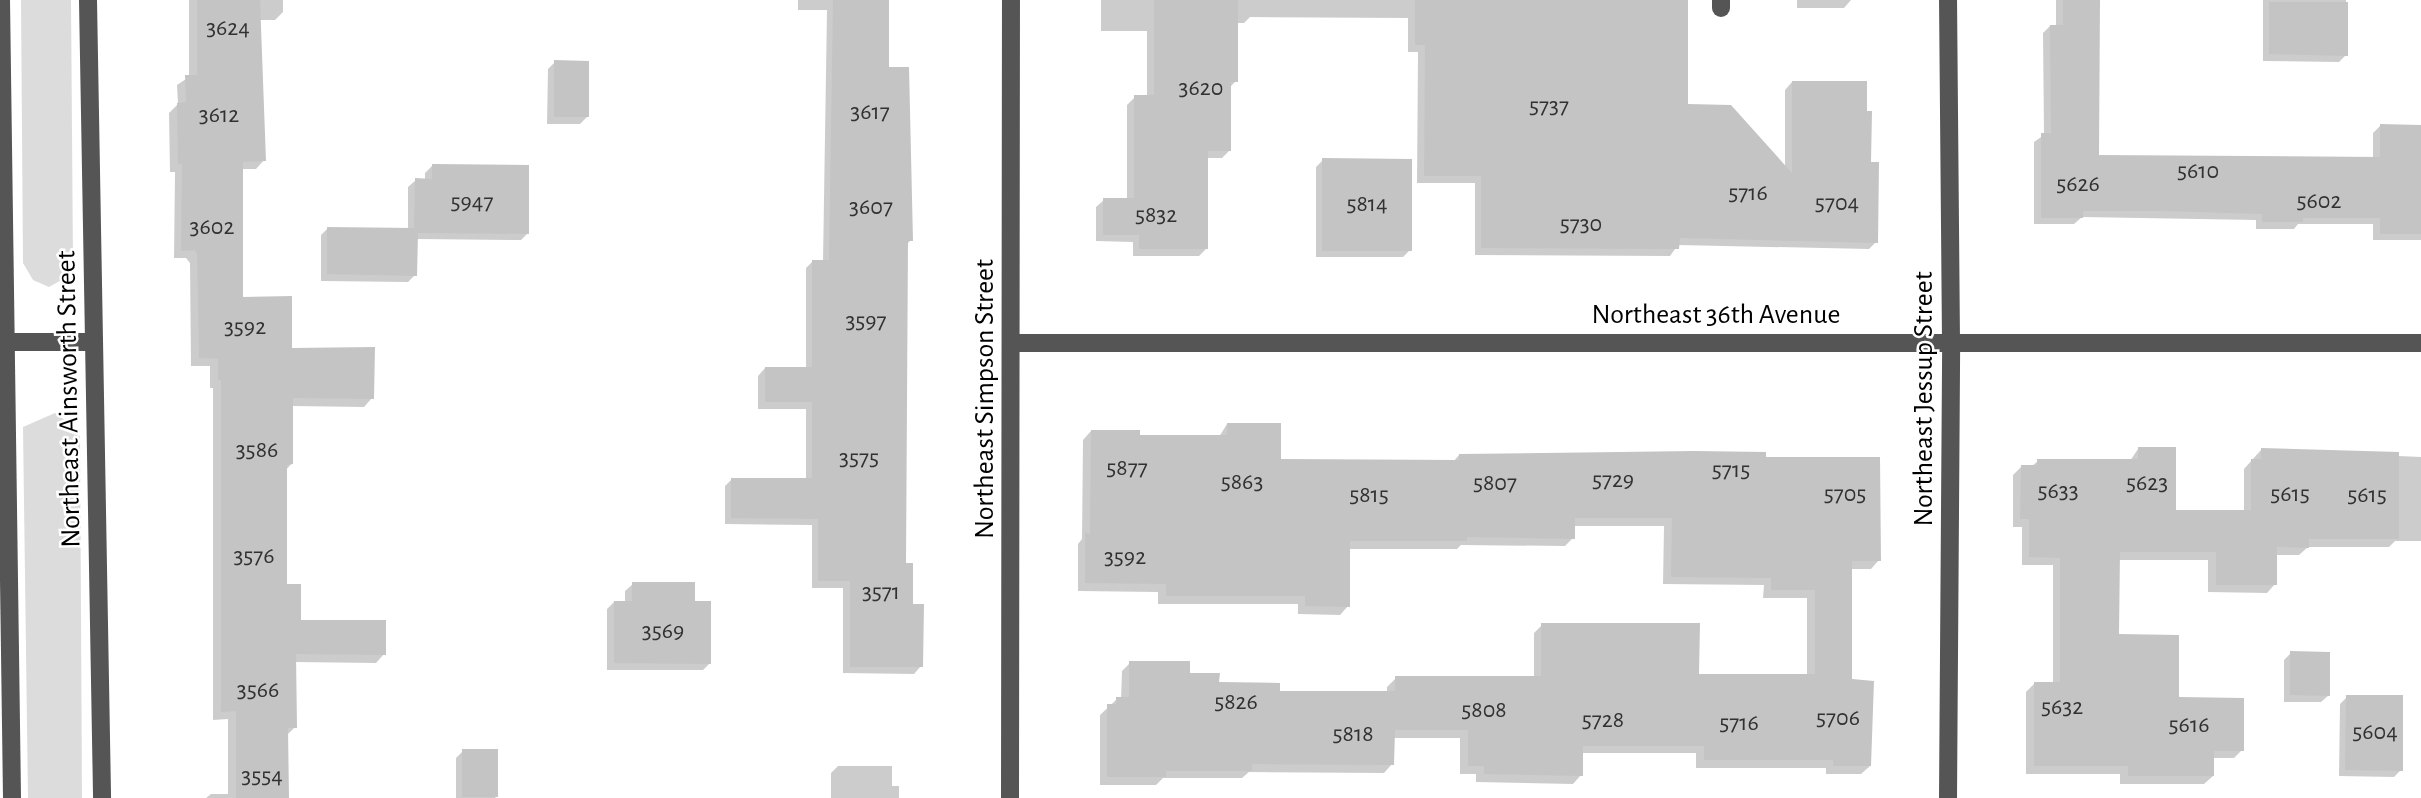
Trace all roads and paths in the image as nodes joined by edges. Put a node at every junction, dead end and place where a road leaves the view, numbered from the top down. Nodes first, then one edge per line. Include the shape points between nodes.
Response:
1 (1, 0) edge
2 (89, 0) edge
3 (1011, 0) edge
4 (1948, 0) edge
5 (1951, 341) junction
6 (3, 342) edge
7 (94, 342) junction
8 (1011, 343) junction
9 (2421, 343) edge
10 (12, 798) edge
11 (102, 798) edge
12 (1010, 798) edge
13 (1948, 798) edge

1 - 6 street
2 - 7 street, Northeast Ainsworth Street
3 - 8 street, Northeast Simpson Street
4 - 5 street, Northeast Jessup Street
5 - 8 street, Northeast 36th Avenue
5 - 9 street, Northeast 36th Avenue
5 - 13 street, Northeast Jessup Street
6 - 7 street
6 - 10 street
7 - 11 street, Northeast Ainsworth Street
8 - 12 street, Northeast Simpson Street

